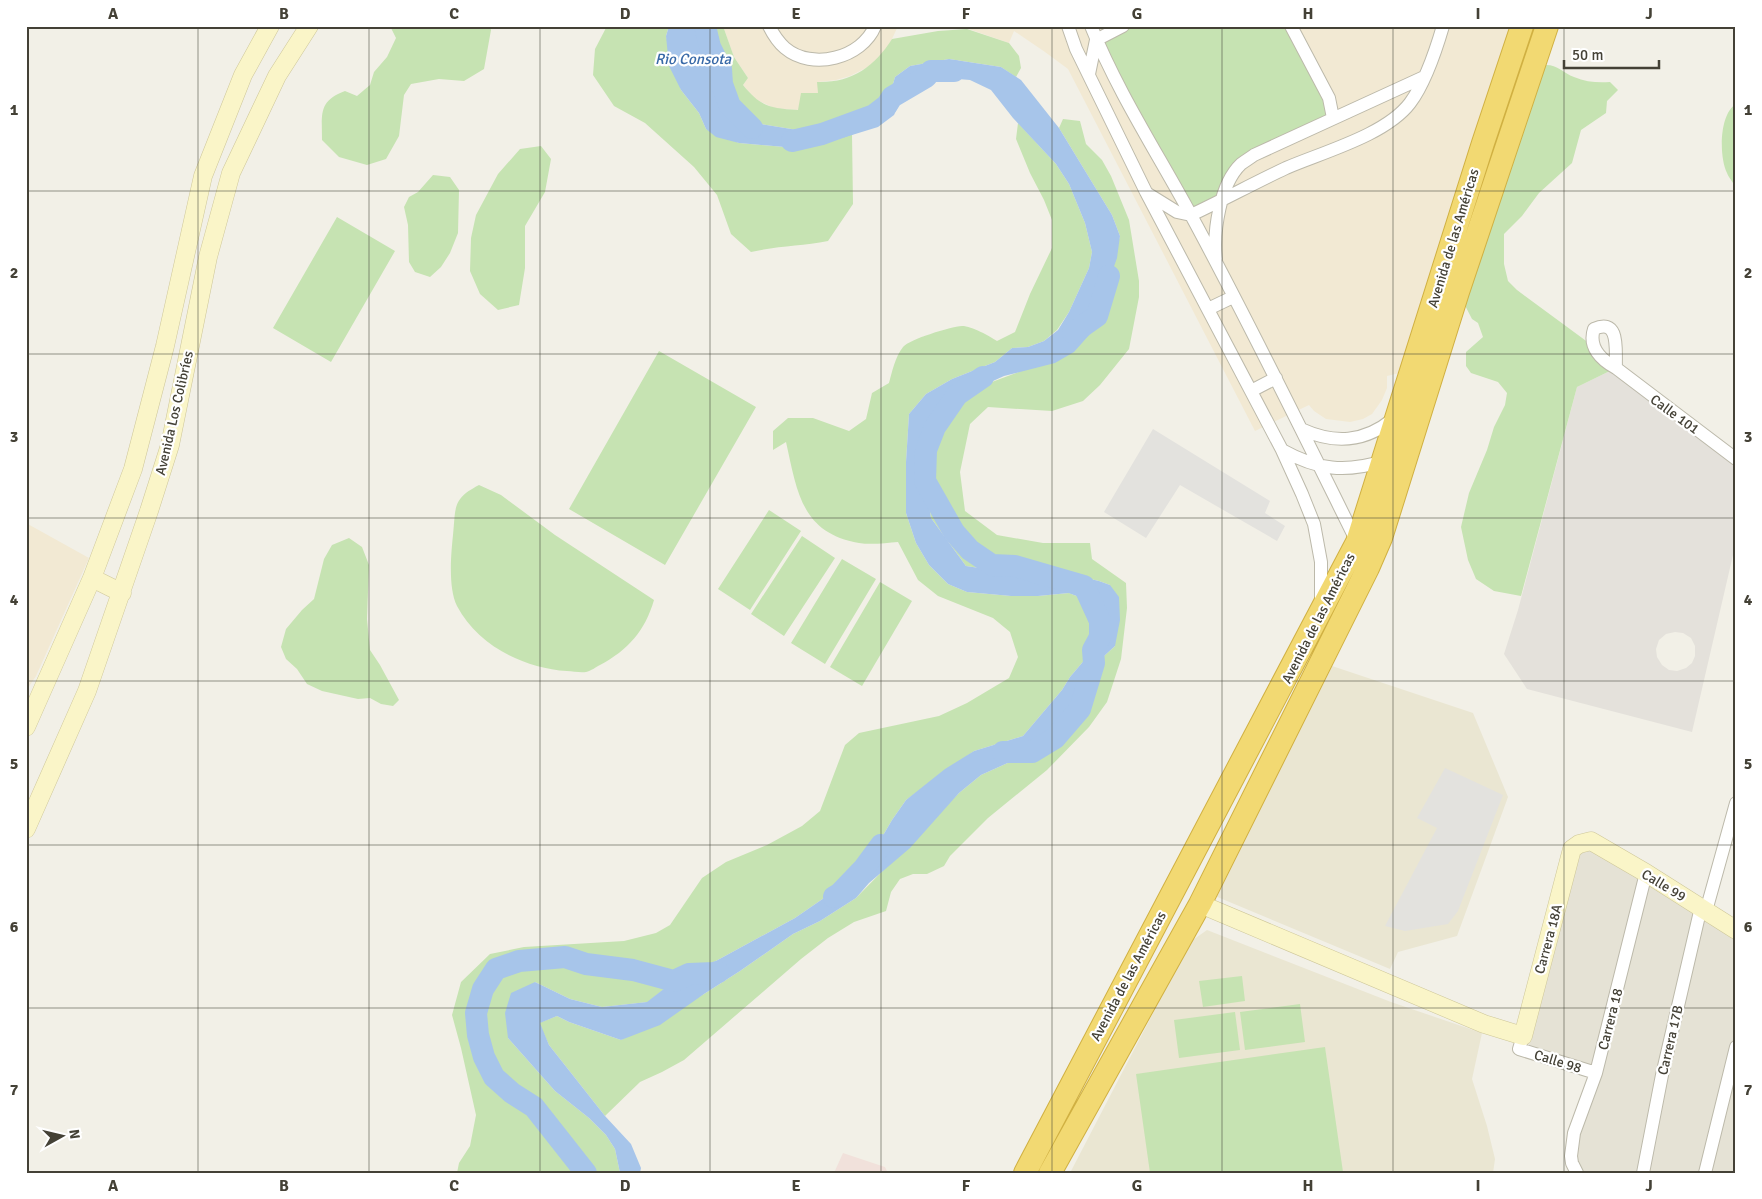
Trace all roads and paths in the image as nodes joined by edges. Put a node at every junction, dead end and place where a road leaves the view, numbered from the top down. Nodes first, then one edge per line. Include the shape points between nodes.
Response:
1 (270, 26) edge
2 (309, 26) edge
3 (769, 26) edge
4 (875, 26) edge
5 (1091, 26) edge
6 (1123, 26) edge
7 (1291, 26) edge
8 (1432, 26) edge
9 (1443, 26) edge
10 (1522, 26) edge
11 (1546, 26) edge
12 (1066, 27) edge
13 (1439, 39) junction
14 (1096, 40) junction
15 (1089, 74) junction
16 (1424, 77) junction
17 (1333, 118) junction
18 (1228, 185) junction
19 (1146, 192) junction
20 (1223, 200) junction
21 (1191, 216) junction
22 (1216, 264) junction
23 (1233, 296) junction
24 (1208, 309) junction
25 (1616, 368) dead end
26 (1276, 378) junction
27 (1251, 391) junction
28 (1397, 416) junction
29 (1301, 429) junction
30 (1413, 432) junction
31 (1282, 450) junction
32 (1736, 459) edge
33 (1384, 461) junction
34 (1320, 466) junction
35 (1357, 542) junction
36 (1368, 568) junction
37 (92, 578) junction
38 (122, 593) junction
39 (1320, 615) junction
40 (30, 712) edge
41 (26, 727) edge
42 (1736, 803) edge
43 (1734, 818) edge
44 (26, 829) edge
45 (1591, 841) joint
46 (1646, 874) junction
47 (1200, 904) junction
48 (1704, 909) junction
49 (1736, 930) edge
50 (1521, 1042) junction
51 (1736, 1047) edge
52 (1596, 1073) junction
53 (1575, 1168) edge
54 (1025, 1173) edge
55 (1050, 1173) edge
56 (1643, 1173) edge
57 (1705, 1173) edge

1 - 37 main road, Avenida Los Colibríes via 243,75 203,176 144,432
2 - 38 main road, Avenida Los Colibríes via 277,76 231,173 208,257 170,445
3 - 4 street via 785,48 810,59 825,59 851,52 864,44
5 - 14 street
6 - 14 street
7 - 17 street via 1329,98
8 - 13 street
9 - 13 street
10 - 28 highway, Avenida de las Américas
11 - 30 highway, Avenida de las Américas
12 - 15 street
13 - 16 street
14 - 15 street
14 - 21 street
15 - 19 street
16 - 17 street
16 - 20 street via 1409,103 1385,124
17 - 18 street via 1254,155 1242,164
18 - 20 street
18 - 21 street
19 - 21 street via 1177,212
19 - 24 street
20 - 21 street
20 - 22 street via 1216,220
21 - 22 street
22 - 23 street
23 - 24 street
23 - 26 street
24 - 27 street
25 - 32 street, Calle 101
26 - 27 street
26 - 29 street
27 - 31 street
28 - 29 street via 1368,435 1351,439 1334,440
28 - 33 highway, Avenida de las Américas
29 - 34 street
30 - 33 highway via 1396,453
30 - 36 highway, Avenida de las Américas via 1390,514
31 - 34 street
31 - 39 street via 1317,536 1322,562
33 - 34 street via 1363,467
33 - 35 highway, Avenida de las Américas
34 - 35 street
35 - 36 highway
35 - 39 highway, Avenida de las Américas
36 - 47 highway, Avenida de las Américas
37 - 38 main road
37 - 40 main road, Avenida Los Colibríes
38 - 44 main road, Avenida Los Colibríes via 87,691
39 - 54 highway, Avenida de las Américas
40 - 41 main road, Avenida Los Colibríes
42 - 43 street, Carrera 17B
43 - 48 street, Carrera 17B
45 - 46 main road, Calle 99
45 - 50 main road, Carrera 18A via 1572,849
46 - 48 main road, Calle 99
46 - 52 street, Carrera 18
47 - 50 main road
47 - 55 highway, Avenida de las Américas
48 - 49 main road, Calle 99
48 - 56 street, Carrera 17B via 1662,1075
50 - 52 street, Calle 98
51 - 57 street
52 - 53 street, Carrera 18 via 1574,1133

